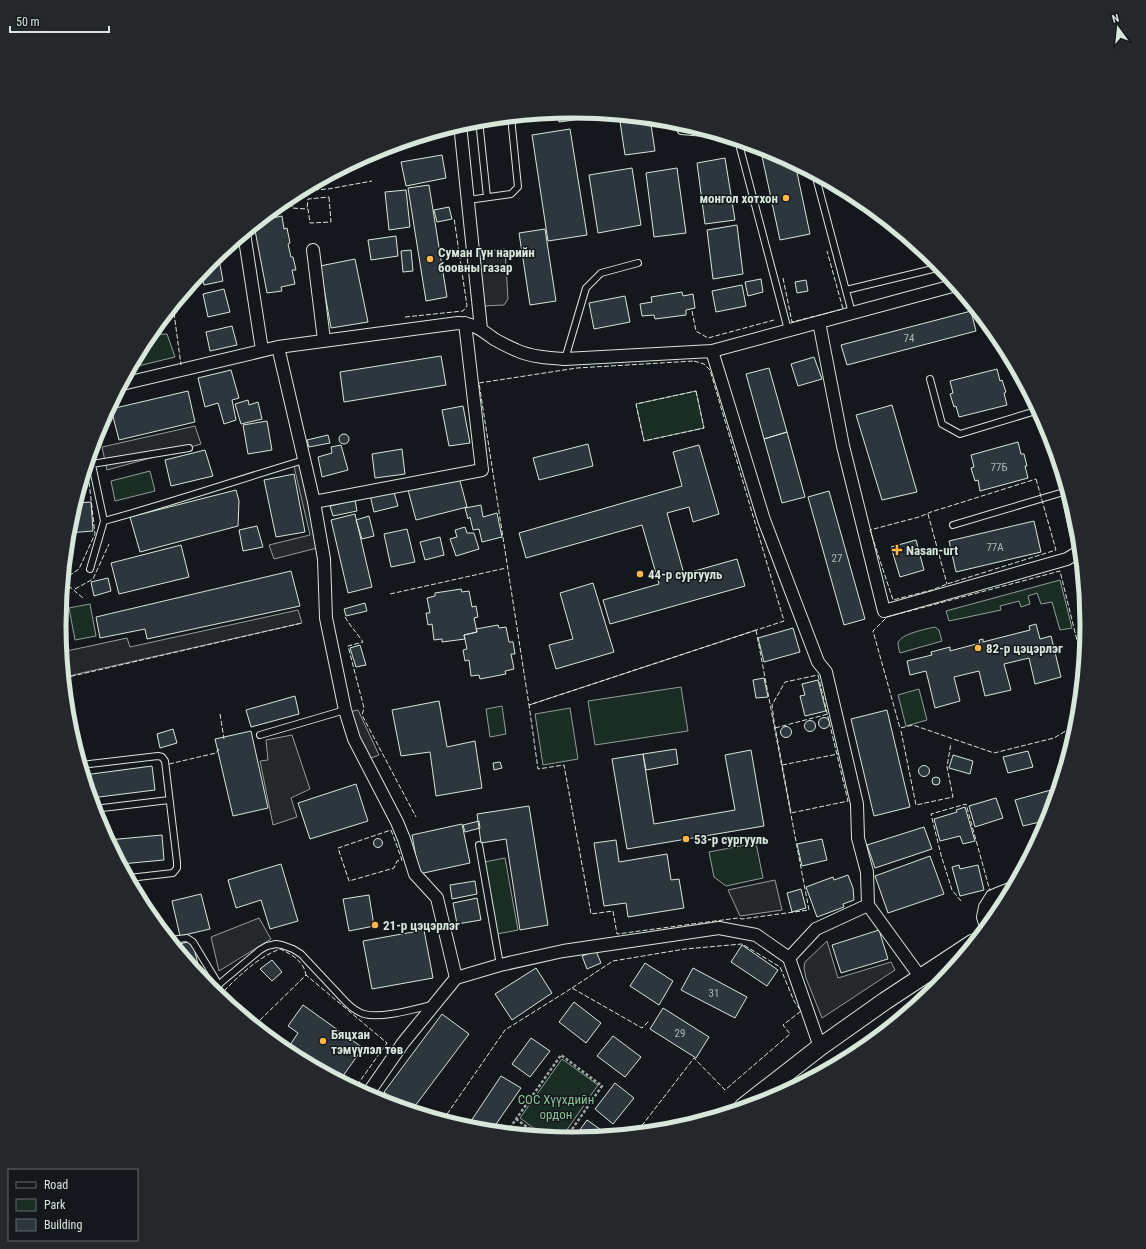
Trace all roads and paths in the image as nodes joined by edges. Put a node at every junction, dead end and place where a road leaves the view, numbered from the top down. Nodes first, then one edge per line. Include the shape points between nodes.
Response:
1 (511, 122) edge
2 (480, 126) edge
3 (680, 129) edge
4 (461, 130) edge
5 (692, 132) edge
6 (739, 145) edge
7 (817, 180) edge
8 (487, 197) junction
9 (468, 200) junction
10 (245, 238) edge
11 (313, 250) dead end
12 (638, 263) dead end
13 (934, 269) edge
14 (951, 286) edge
15 (846, 290) junction
16 (852, 313) junction
17 (819, 322) junction
18 (465, 323) junction
19 (482, 329) junction
20 (788, 330) junction
21 (324, 340) junction
22 (278, 347) junction
23 (262, 350) junction
24 (712, 351) junction
25 (566, 359) junction
26 (930, 379) dead end
27 (128, 383) edge
28 (1033, 412) edge
29 (189, 448) dead end
30 (304, 460) junction
31 (92, 464) joint
32 (1063, 492) edge
33 (314, 502) junction
34 (104, 521) junction
35 (953, 525) dead end
36 (1074, 550) edge
37 (90, 569) dead end
38 (345, 710) junction
39 (260, 734) dead end
40 (86, 764) edge
41 (169, 800) junction
42 (101, 807) edge
43 (479, 845) dead end
44 (134, 877) edge
45 (1004, 891) edge
46 (868, 905) junction
47 (984, 921) edge
48 (176, 939) edge
49 (959, 953) edge
50 (789, 958) junction
51 (500, 965) junction
52 (456, 978) junction
53 (920, 978) junction
54 (219, 985) joint
55 (434, 1005) junction
56 (820, 1047) junction
57 (371, 1089) edge
58 (755, 1098) edge
59 (516, 1119) junction
60 (510, 1127) edge
61 (530, 1129) edge
62 (570, 1132) edge

1 - 8 lane via 518,187 511,194
2 - 8 lane
3 - 5 lane
4 - 9 street
6 - 20 lane
7 - 15 lane
8 - 9 lane
9 - 19 street
10 - 23 street
11 - 21 street
12 - 25 lane via 601,273 586,288
13 - 15 lane
14 - 16 street
15 - 16 lane
16 - 17 street
17 - 20 street
17 - 36 street via 843,446 884,611 1067,559
18 - 19 street
18 - 21 street
18 - 33 street via 482,470
19 - 25 street via 498,341 519,351 542,357
20 - 24 street
21 - 22 street
22 - 23 street
22 - 30 street
23 - 27 street
24 - 25 street
24 - 46 street via 764,520 818,662 826,672 857,804 858,838 866,872
26 - 28 lane via 942,424 960,434
29 - 31 lane
30 - 33 street
30 - 34 lane via 155,508
31 - 34 lane
32 - 35 lane
33 - 38 street via 324,559 326,618
34 - 37 lane
38 - 39 lane
38 - 52 street via 354,739 404,839 415,874 437,898
40 - 41 lane via 162,757 165,761
41 - 42 lane
41 - 44 lane via 177,868 172,873
43 - 51 lane
45 - 47 street via 992,896 985,907
46 - 50 street via 816,930
46 - 53 street
48 - 54 lane via 187,938 193,942
49 - 53 main road
50 - 51 street via 756,934 719,928 562,951
50 - 56 street
51 - 52 street
52 - 55 street
53 - 56 main road
54 - 55 lane via 260,950 276,944 290,947 301,954 346,1002 364,1014 390,1014
55 - 57 street via 403,1043
56 - 58 main road
59 - 60 path
59 - 61 path
59 - 62 path via 560,1055 602,1086

